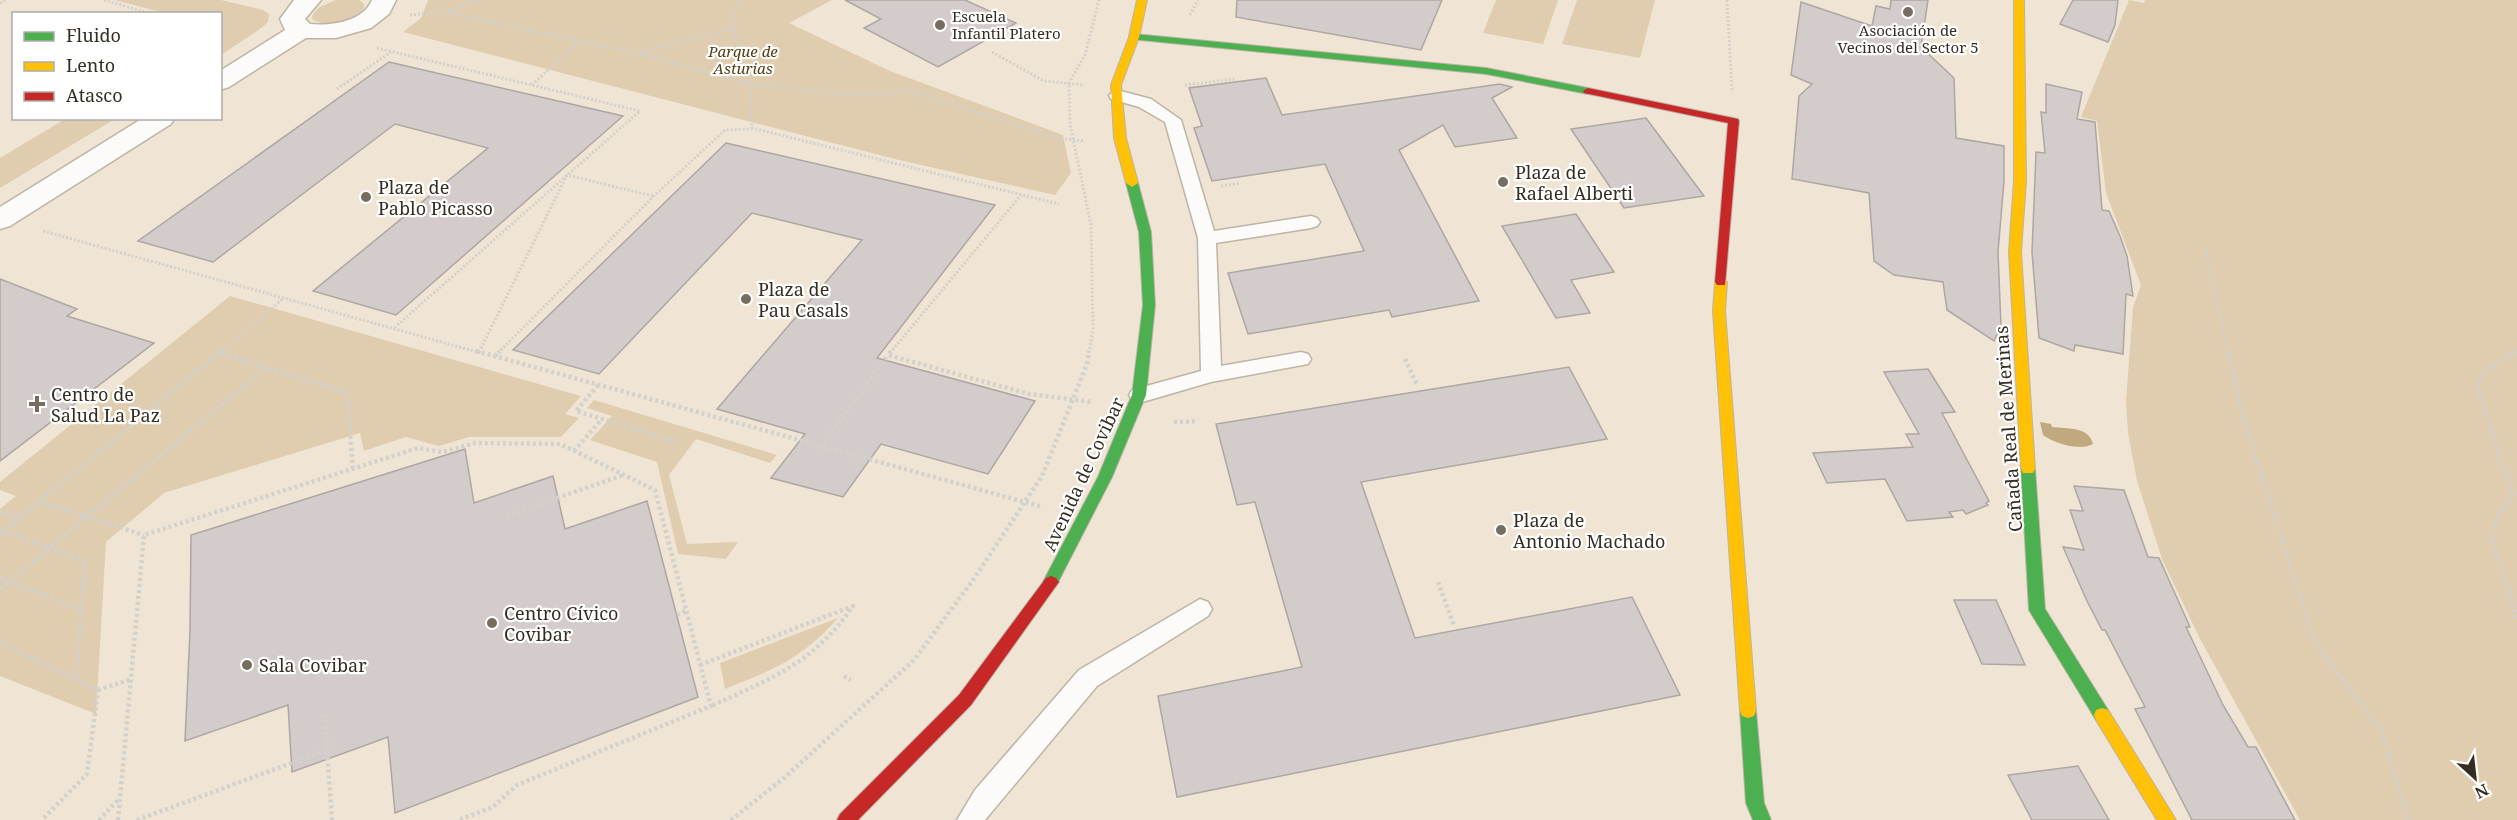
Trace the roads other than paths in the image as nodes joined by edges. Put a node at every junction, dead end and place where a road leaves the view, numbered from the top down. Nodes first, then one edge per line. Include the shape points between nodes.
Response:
1 (309, 0) edge
2 (384, 0) edge
3 (1142, 0) edge
4 (2019, 0) edge
5 (302, 30) junction
6 (1134, 37) junction
7 (222, 81) edge
8 (1117, 95) junction
9 (159, 120) edge
10 (0, 220) edge
11 (1311, 222) dead end
12 (1207, 238) junction
13 (1301, 359) dead end
14 (1211, 375) junction
15 (1138, 395) junction
16 (1200, 609) dead end
17 (846, 820) edge
18 (970, 820) edge
19 (1762, 820) edge
20 (2167, 820) edge

1 - 5 street via 294,12 292,19
2 - 5 street via 380,10 359,24 328,32
3 - 6 street, Avenida de Covibar
4 - 20 street, Cañada Real de Merinas via 2020,181 2015,252 2037,610
5 - 7 street
6 - 8 street, Avenida de Covibar via 1116,85
6 - 19 street via 1486,71 1734,121 1719,311 1755,803
8 - 12 lane via 1145,103 1173,120
8 - 15 street, Avenida de Covibar via 1121,145 1145,232 1149,304
9 - 10 street
11 - 12 lane
12 - 14 lane
13 - 14 lane
14 - 15 lane
15 - 17 street, Avenida de Covibar via 1105,477 1055,576 965,700
16 - 18 lane via 1088,678

